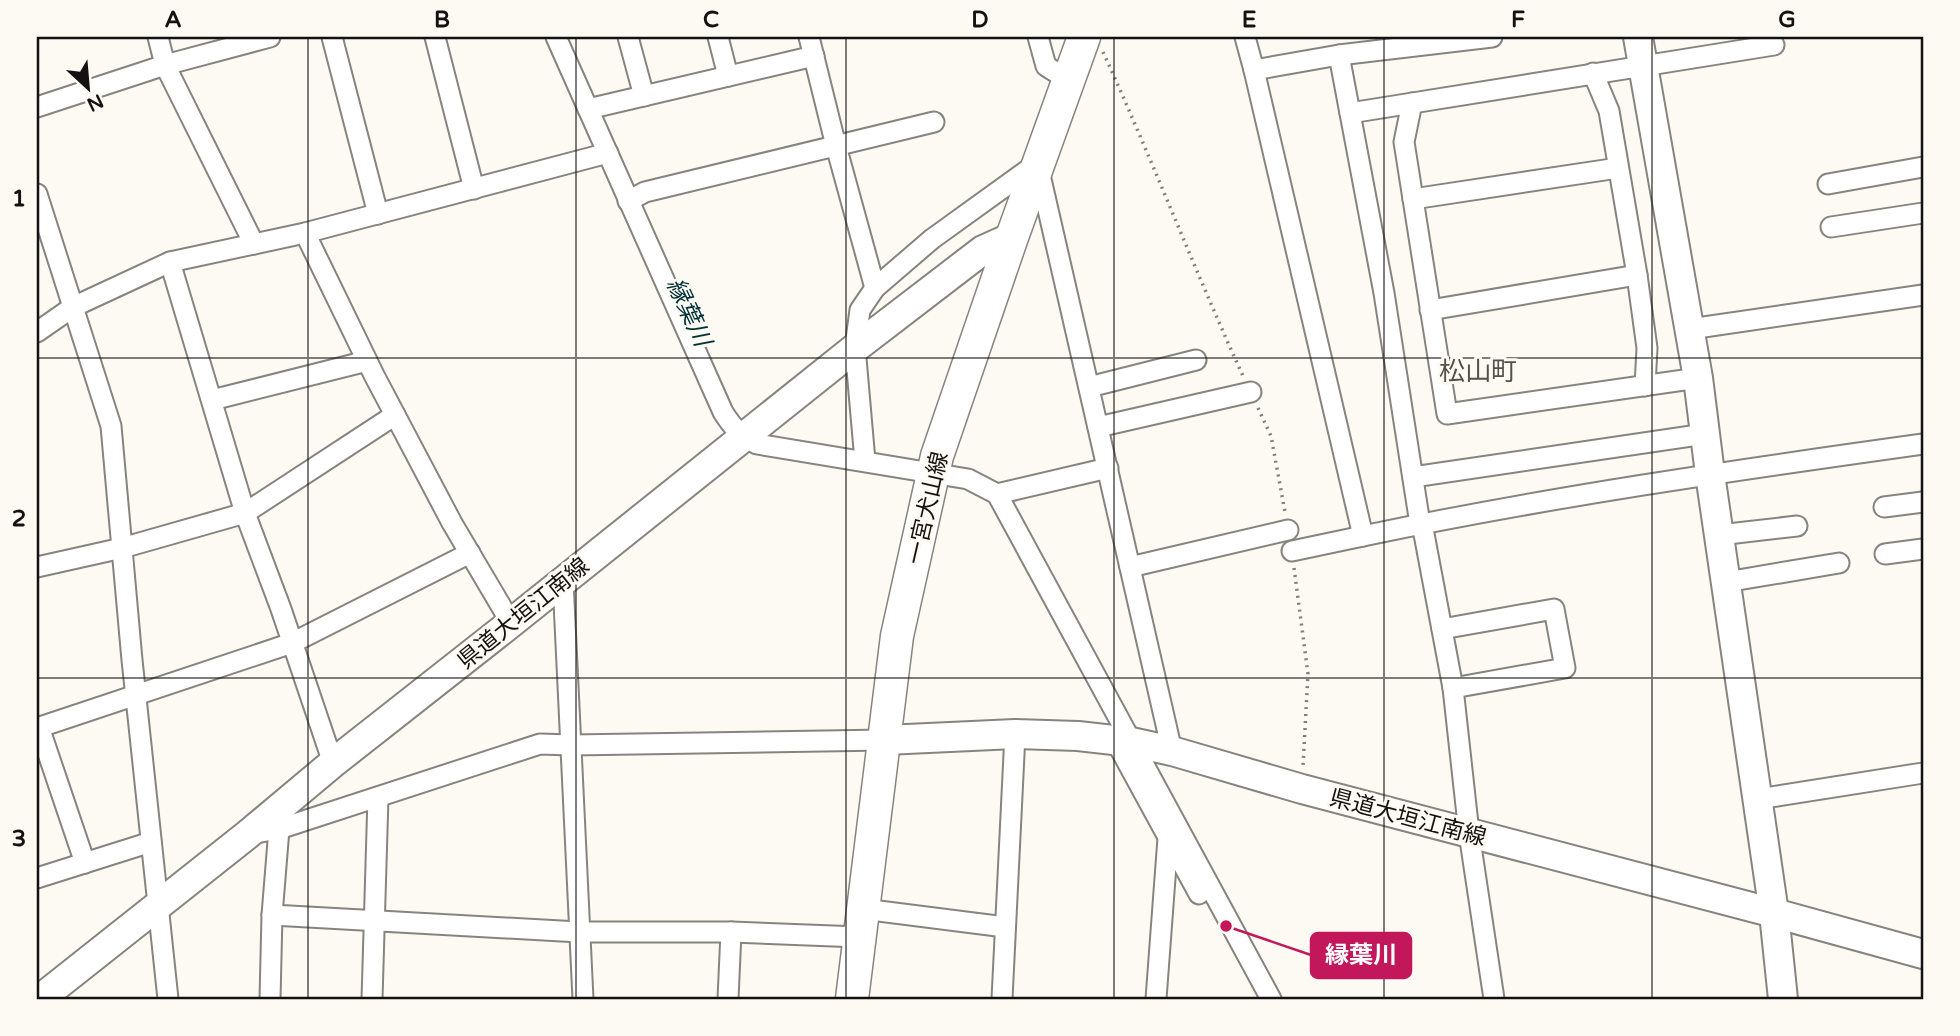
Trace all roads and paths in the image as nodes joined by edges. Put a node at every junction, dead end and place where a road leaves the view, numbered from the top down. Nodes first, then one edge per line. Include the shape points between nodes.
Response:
1 (158, 37) edge
2 (270, 37) edge
3 (332, 37) edge
4 (435, 37) edge
5 (556, 37) edge
6 (628, 37) edge
7 (719, 37) edge
8 (809, 37) edge
9 (1038, 37) edge
10 (1084, 37) edge
11 (1245, 37) edge
12 (1492, 37) edge
13 (1638, 37) edge
14 (1774, 45) dead end
15 (1339, 55) junction
16 (814, 56) junction
17 (165, 65) junction
18 (1643, 65) junction
19 (1254, 70) junction
20 (1593, 73) junction
21 (728, 76) junction
22 (1068, 80) junction
23 (644, 96) junction
24 (1412, 103) junction
25 (37, 107) edge
26 (589, 109) junction
27 (1350, 113) junction
28 (934, 122) dead end
29 (836, 146) junction
30 (608, 153) junction
31 (1039, 164) junction
32 (1923, 167) edge
33 (1619, 169) junction
34 (1828, 184) dead end
35 (474, 189) junction
36 (37, 194) edge
37 (1413, 199) junction
38 (628, 201) junction
39 (1923, 213) edge
40 (378, 214) junction
41 (41, 224) edge
42 (1831, 227) dead end
43 (305, 233) junction
44 (1012, 237) junction
45 (254, 244) junction
46 (170, 262) junction
47 (1637, 275) junction
48 (875, 288) junction
49 (1923, 295) edge
50 (72, 307) junction
51 (1430, 310) junction
52 (1690, 329) junction
53 (37, 332) edge
54 (855, 347) junction
55 (1196, 360) dead end
56 (367, 361) junction
57 (1698, 378) junction
58 (1645, 386) junction
59 (1089, 387) junction
60 (1251, 393) dead end
61 (212, 400) junction
62 (395, 415) junction
63 (1098, 427) junction
64 (1705, 434) junction
65 (743, 436) junction
66 (1923, 444) edge
67 (864, 461) junction
68 (1108, 468) junction
69 (934, 472) junction
70 (1710, 474) junction
71 (1413, 477) junction
72 (997, 494) junction
73 (1923, 502) edge
74 (1884, 507) dead end
75 (245, 513) junction
76 (1420, 524) junction
77 (1797, 526) dead end
78 (1288, 530) dead end
79 (1719, 535) junction
80 (1363, 536) junction
81 (122, 548) junction
82 (1923, 549) edge
83 (1292, 551) dead end
84 (470, 553) junction
85 (1885, 554) dead end
86 (1839, 563) dead end
87 (38, 564) edge
88 (1130, 567) junction
89 (563, 581) junction
90 (1726, 582) junction
91 (511, 623) junction
92 (1442, 629) junction
93 (292, 643) junction
94 (1454, 688) junction
95 (136, 696) junction
96 (38, 727) edge
97 (1015, 734) junction
98 (885, 740) junction
99 (1123, 740) junction
100 (571, 745) junction
101 (1172, 751) junction
102 (332, 764) junction
103 (1923, 773) edge
104 (378, 797) junction
105 (1758, 799) junction
106 (279, 830) junction
107 (1469, 833) junction
108 (247, 835) junction
109 (1177, 840) junction
110 (151, 842) junction
111 (85, 863) junction
112 (37, 878) edge
113 (158, 905) junction
114 (1774, 913) junction
115 (272, 915) junction
116 (374, 921) junction
117 (861, 923) junction
118 (1004, 927) junction
119 (579, 932) junction
120 (731, 932) junction
121 (1230, 936) junction
122 (1923, 954) edge
123 (1252, 989) dead end
124 (40, 999) edge
125 (168, 999) edge
126 (270, 999) edge
127 (372, 999) edge
128 (583, 999) edge
129 (728, 999) edge
130 (852, 999) edge
131 (1002, 999) edge
132 (1156, 999) edge
133 (1271, 999) edge
134 (1494, 999) edge
135 (1783, 999) edge

1 - 17 street
2 - 17 street
3 - 40 street
4 - 35 street
5 - 26 street
6 - 23 street
7 - 21 street
8 - 16 street
9 - 22 street via 1046,66
10 - 22 main road, 一宮犬山線
11 - 19 street
12 - 15 street
13 - 18 main road
14 - 18 street
15 - 19 street
15 - 27 street
16 - 21 street
16 - 29 street
17 - 25 street
17 - 45 street
18 - 20 street
18 - 52 main road
19 - 80 street
20 - 24 street
20 - 33 street via 1609,111
21 - 23 street
22 - 31 main road, 一宮犬山線
23 - 26 street
24 - 27 street
24 - 37 street via 1404,142
26 - 30 street
27 - 71 street
28 - 29 street
29 - 38 street via 645,192
29 - 48 street
30 - 35 street
30 - 38 street
31 - 44 main road, 一宮犬山線
31 - 48 street via 932,239
31 - 59 street
32 - 34 street
33 - 37 street
33 - 47 street
35 - 40 street
36 - 41 street
37 - 51 street
38 - 65 street via 723,412
39 - 42 street
40 - 43 street
41 - 50 street
43 - 45 street
43 - 56 street
44 - 54 main road, 県道大垣江南線 via 983,250
44 - 69 main road, 一宮犬山線
45 - 46 street
46 - 50 street
46 - 61 street
47 - 51 street
47 - 58 street via 1647,348
48 - 54 street via 860,310
49 - 52 street
50 - 53 street
50 - 81 street via 111,426
51 - 58 street via 1447,414
52 - 57 main road
54 - 65 main road, 県道大垣江南線
54 - 67 street
55 - 59 street
56 - 61 street
56 - 62 street
57 - 58 street
57 - 64 main road
59 - 63 street
60 - 63 street
61 - 75 street
62 - 75 street
62 - 84 street
63 - 68 street
64 - 70 main road
64 - 71 street
65 - 67 street via 757,444
65 - 89 main road, 県道大垣江南線
66 - 70 street
67 - 69 street
68 - 72 street
68 - 88 street
69 - 72 street via 968,479
69 - 98 main road, 一宮犬山線 via 897,636
70 - 76 street
70 - 79 main road
71 - 76 street
72 - 99 street
73 - 74 street
75 - 81 street
75 - 93 street
76 - 80 street
76 - 92 street
77 - 79 street
78 - 88 street
79 - 90 main road
80 - 83 street
81 - 87 street
81 - 95 street
82 - 85 street
84 - 91 street
84 - 93 street
86 - 90 street
88 - 101 street
89 - 91 main road, 県道大垣江南線
89 - 100 street
90 - 105 main road
91 - 102 main road, 県道大垣江南線
92 - 94 street
92 - 94 street via 1554,609 1564,668
93 - 95 street
93 - 102 street
94 - 107 street
95 - 96 street
95 - 110 street
96 - 111 street
97 - 98 main road, 県道大垣江南線
97 - 99 main road, 県道大垣江南線
97 - 118 street
98 - 100 street
98 - 117 main road, 一宮犬山線
99 - 101 main road, 県道大垣江南線
99 - 109 street
100 - 104 street via 540,744
100 - 119 street
101 - 107 main road, 県道大垣江南線
102 - 108 main road, 県道大垣江南線
103 - 105 street
104 - 106 street
104 - 116 street
105 - 114 main road
106 - 108 street
106 - 115 street
107 - 114 main road, 県道大垣江南線
107 - 134 street
108 - 113 main road, 県道大垣江南線
109 - 121 street
109 - 132 street
110 - 111 street
110 - 113 street
111 - 112 street
113 - 124 main road, 県道大垣江南線
113 - 125 street
114 - 122 main road, 県道大垣江南線
114 - 135 main road
115 - 116 street
115 - 126 street
116 - 119 street
116 - 127 street
117 - 118 street
117 - 120 street
117 - 130 main road, 一宮犬山線
118 - 131 street
119 - 120 street
119 - 128 street
120 - 129 street
121 - 123 street
121 - 133 street

